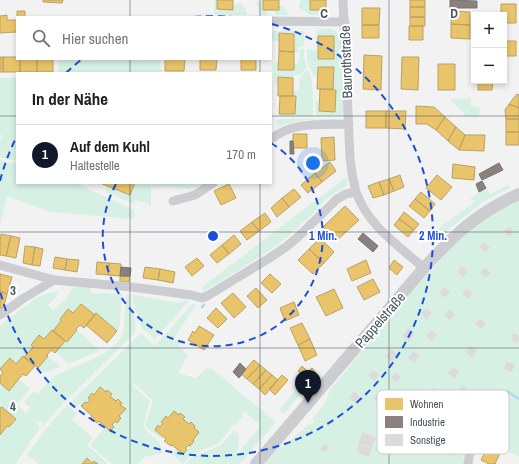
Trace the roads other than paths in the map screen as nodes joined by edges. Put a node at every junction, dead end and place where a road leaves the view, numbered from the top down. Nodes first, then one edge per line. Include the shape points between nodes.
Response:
1 (344, 0) edge
2 (272, 21) edge
3 (345, 22) junction
4 (349, 124) junction
5 (272, 137) edge
6 (212, 184) edge
7 (356, 192) junction
8 (519, 194) edge
9 (173, 201) dead end
10 (0, 265) edge
11 (424, 268) junction
12 (54, 280) junction
13 (0, 316) edge
14 (470, 454) edge
15 (256, 464) edge
16 (468, 464) edge

1 - 3 street, Baurothstraße
2 - 3 street
3 - 4 street, Baurothstraße
4 - 5 street via 297,126
4 - 7 street, Baurothstraße via 350,158
6 - 9 street via 195,195
7 - 11 street, Baurothstraße via 379,230
7 - 12 street via 337,199 292,242 268,259 202,298 132,287
8 - 11 street, Pappelstraße via 499,203 470,223
10 - 12 street
11 - 15 street, Pappelstraße
12 - 13 street
14 - 16 street

